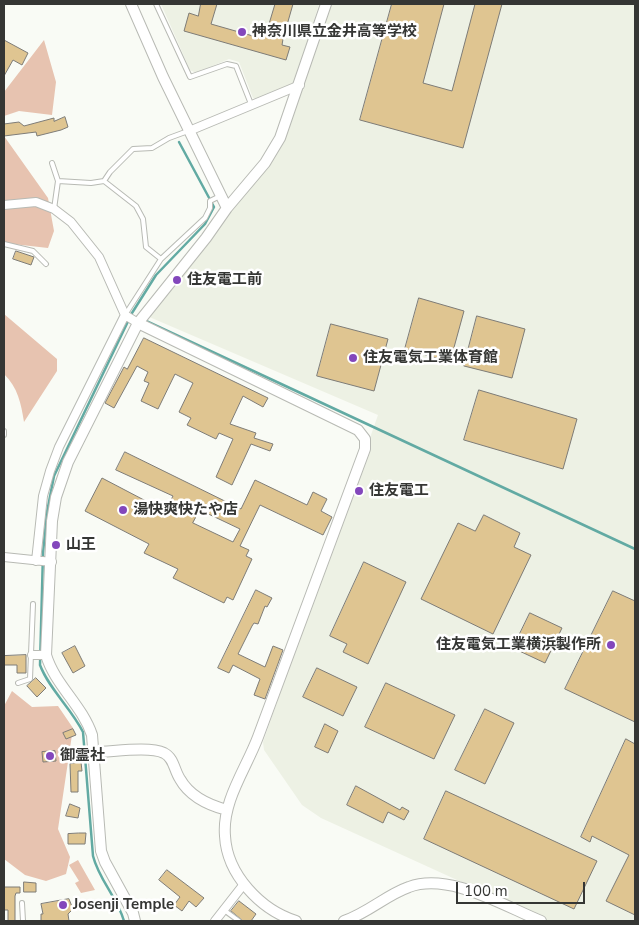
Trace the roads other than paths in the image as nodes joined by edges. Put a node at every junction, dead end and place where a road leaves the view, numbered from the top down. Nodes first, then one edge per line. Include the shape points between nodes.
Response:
1 (131, 4) edge
2 (156, 4) edge
3 (326, 4) edge
4 (300, 85) junction
5 (251, 104) junction
6 (189, 131) junction
7 (52, 163) dead end
8 (58, 181) junction
9 (104, 181) junction
10 (220, 196) junction
11 (4, 205) edge
12 (227, 208) junction
13 (54, 209) junction
14 (4, 244) edge
15 (161, 259) junction
16 (46, 264) dead end
17 (133, 318) junction
18 (4, 431) edge
19 (4, 435) edge
20 (4, 557) edge
21 (36, 561) junction
22 (52, 562) junction
23 (33, 604) dead end
24 (32, 655) junction
25 (44, 655) junction
26 (18, 683) dead end
27 (95, 752) junction
28 (227, 810) junction
29 (244, 884) junction
30 (22, 903) dead end
31 (224, 910) junction
32 (22, 911) junction
33 (29, 911) dead end
34 (23, 921) edge
35 (135, 921) edge
36 (215, 921) edge
37 (239, 921) edge
38 (296, 921) edge
39 (344, 921) edge
40 (541, 921) edge

1 - 6 street
2 - 5 lane via 190,77 227,64 236,66
3 - 4 street
4 - 5 street
4 - 12 street via 280,138 265,162
5 - 6 street
6 - 9 lane via 152,148 133,149
6 - 10 street
7 - 8 lane
8 - 9 lane
8 - 13 lane
9 - 15 lane via 136,206 143,219 146,247
10 - 12 street
10 - 15 lane via 210,201 205,218
11 - 13 street via 36,202
12 - 17 street via 150,308
13 - 17 street via 71,222 99,257
14 - 16 lane via 33,251
15 - 17 lane
17 - 21 street via 59,447 43,496
17 - 22 street via 60,482 52,521
17 - 28 street via 358,430 366,439 256,741
18 - 19 lane
20 - 21 street
21 - 22 street
22 - 25 street
23 - 24 lane
24 - 25 street
24 - 26 lane via 30,679
25 - 27 street via 86,718
27 - 28 street via 162,752 171,759 180,781 190,791 208,805
27 - 35 street via 100,851
28 - 29 street via 224,827 226,845 231,862
29 - 31 street
29 - 38 street via 274,909
30 - 32 lane
31 - 36 street
31 - 37 lane
32 - 33 lane
32 - 34 lane
39 - 40 street via 410,886 437,883 456,886

